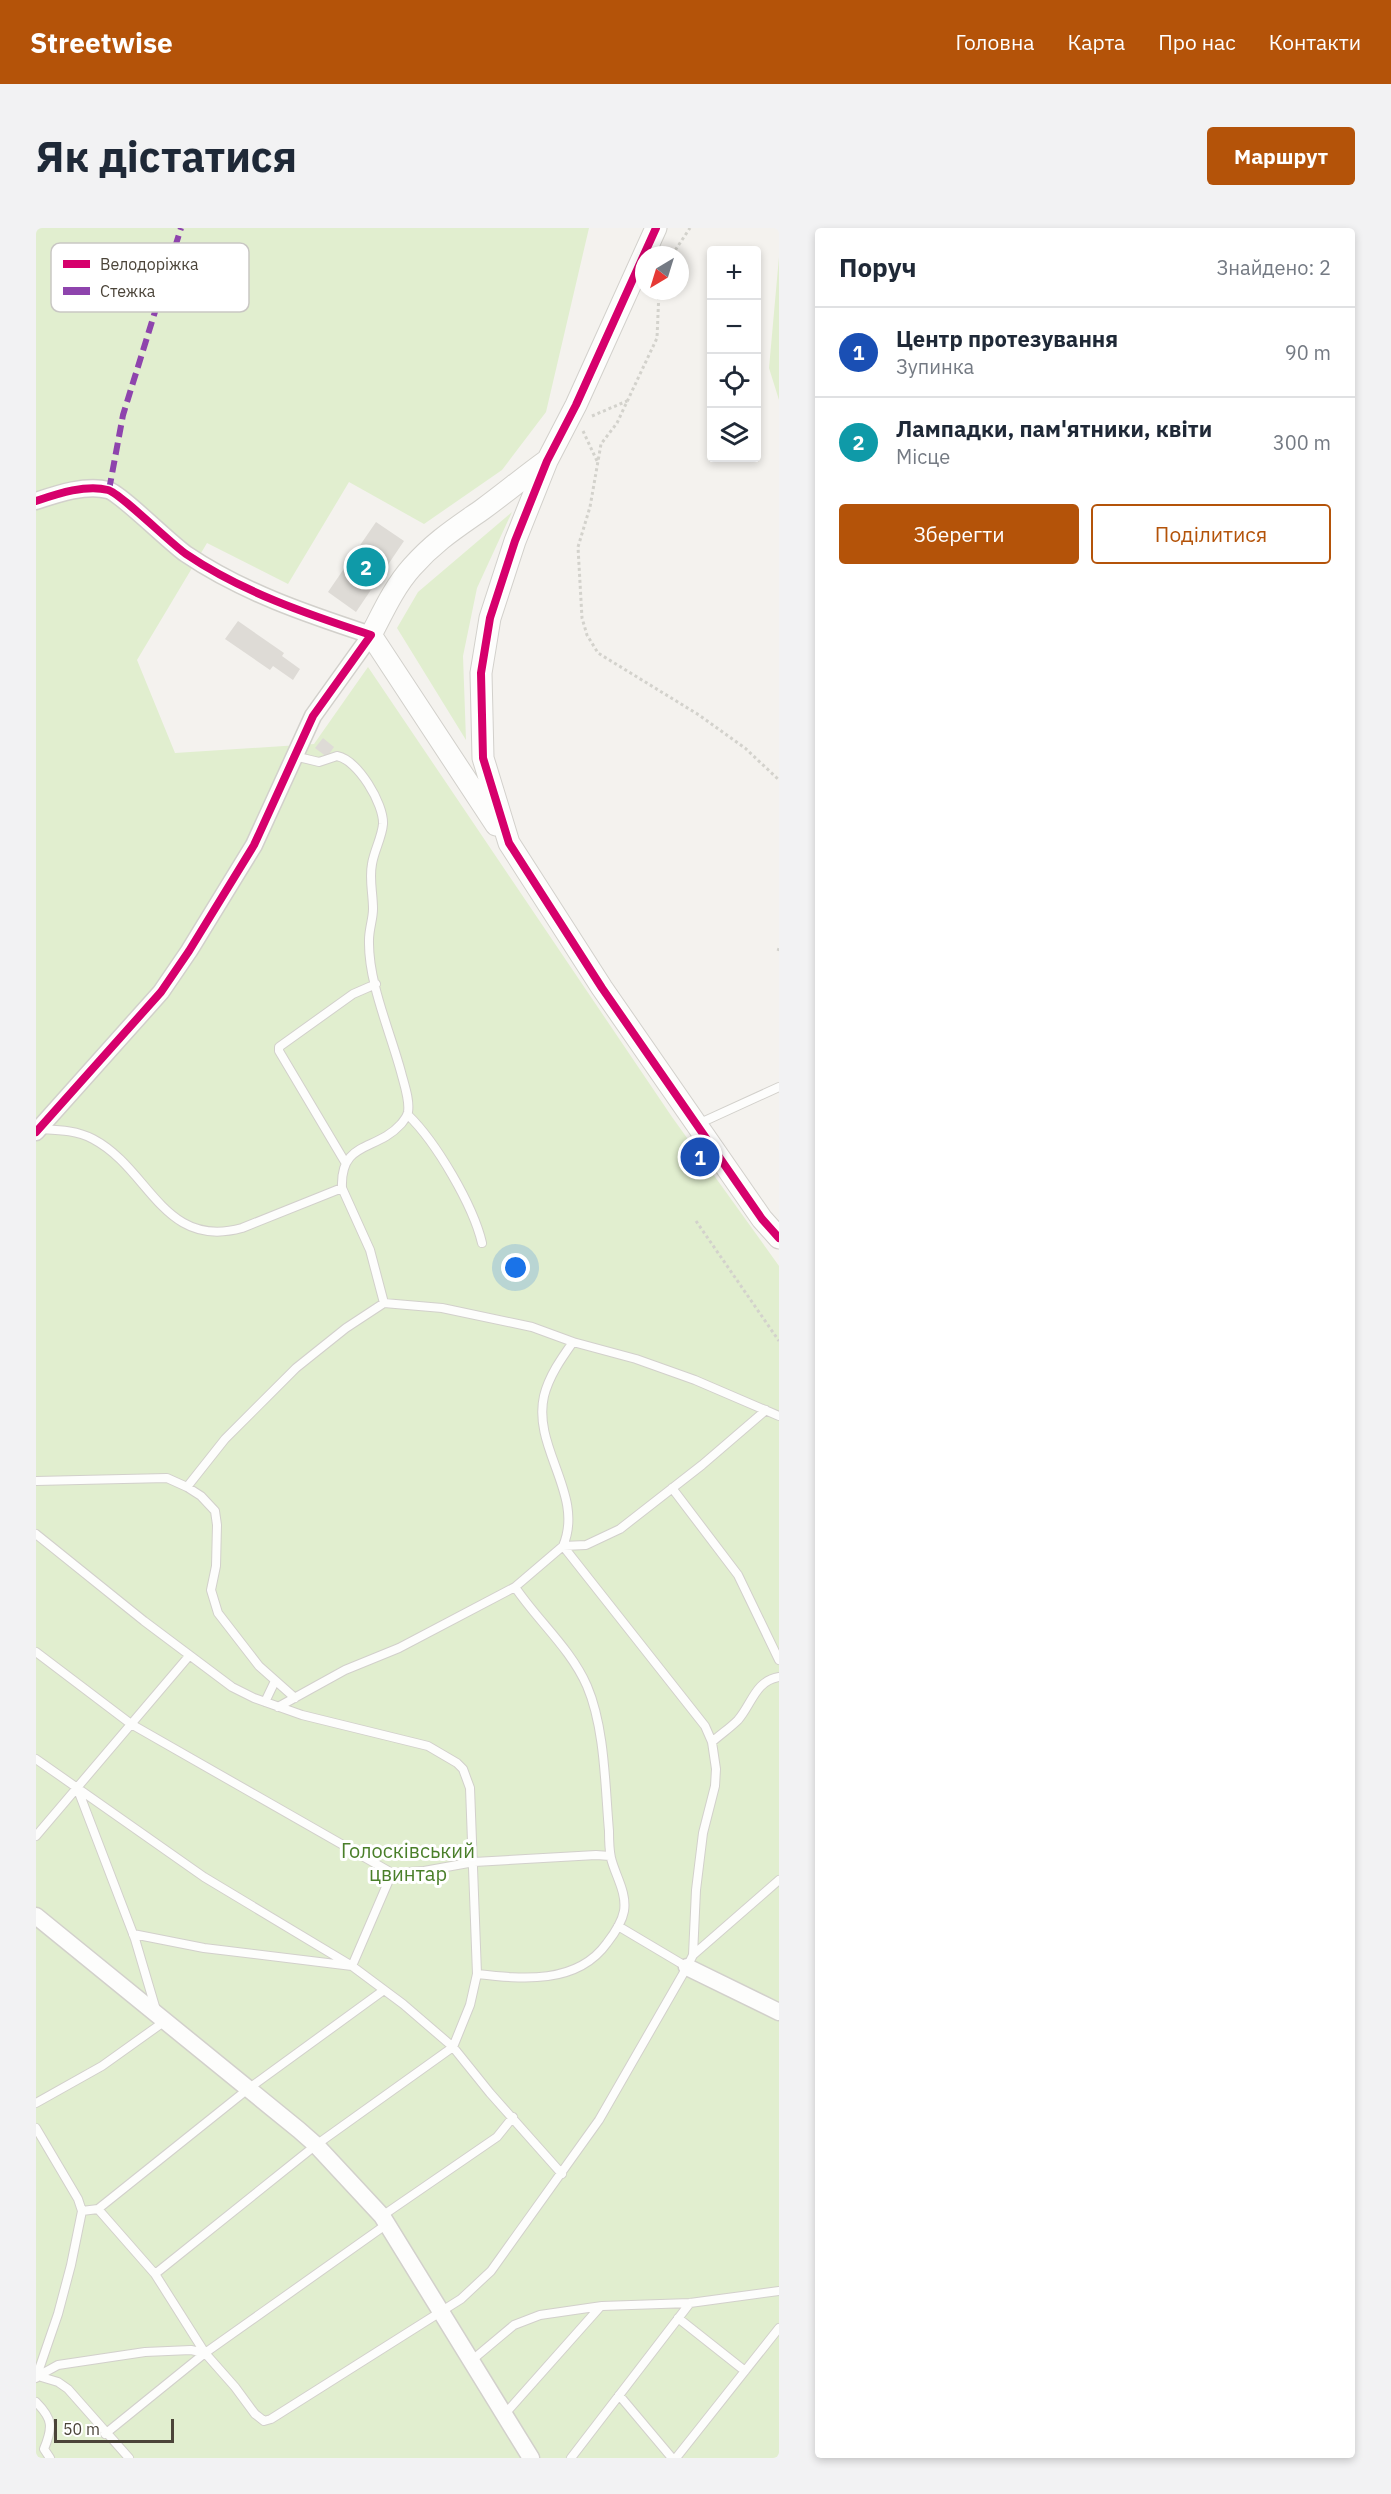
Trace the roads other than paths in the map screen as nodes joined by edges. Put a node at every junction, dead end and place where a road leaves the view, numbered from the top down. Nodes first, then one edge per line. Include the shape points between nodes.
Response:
1 (656, 228) edge
2 (547, 460) junction
3 (36, 501) edge
4 (371, 635) junction
5 (294, 756) junction
6 (509, 843) junction
7 (376, 984) junction
8 (779, 1087) edge
9 (408, 1115) junction
10 (697, 1124) junction
11 (38, 1131) edge
12 (345, 1162) junction
13 (342, 1188) junction
14 (779, 1238) edge
15 (482, 1243) dead end
16 (384, 1303) junction
17 (573, 1342) junction
18 (766, 1410) junction
19 (779, 1416) edge
20 (36, 1481) edge
21 (187, 1487) junction
22 (672, 1488) junction
23 (36, 1534) edge
24 (563, 1545) junction
25 (515, 1587) junction
26 (36, 1652) edge
27 (189, 1656) junction
28 (779, 1660) edge
29 (779, 1677) edge
30 (275, 1681) junction
31 (295, 1698) junction
32 (264, 1702) junction
33 (278, 1707) junction
34 (131, 1724) junction
35 (712, 1742) junction
36 (36, 1759) edge
37 (77, 1789) junction
38 (36, 1836) edge
39 (610, 1856) junction
40 (474, 1862) junction
41 (392, 1873) junction
42 (779, 1880) edge
43 (36, 1916) edge
44 (618, 1926) junction
45 (133, 1934) junction
46 (690, 1961) junction
47 (351, 1966) junction
48 (477, 1974) junction
49 (384, 1990) junction
50 (779, 2012) edge
51 (162, 2019) junction
52 (453, 2047) junction
53 (248, 2089) junction
54 (36, 2103) edge
55 (513, 2117) junction
56 (36, 2128) edge
57 (316, 2145) junction
58 (562, 2174) junction
59 (98, 2209) junction
60 (82, 2211) junction
61 (384, 2220) junction
62 (155, 2274) junction
63 (779, 2291) edge
64 (690, 2303) junction
65 (600, 2307) junction
66 (441, 2312) junction
67 (678, 2318) junction
68 (778, 2331) edge
69 (205, 2353) junction
70 (471, 2361) junction
71 (745, 2372) junction
72 (37, 2377) edge
73 (619, 2395) junction
74 (36, 2402) edge
75 (504, 2415) junction
76 (105, 2434) junction
77 (44, 2449) junction
78 (37, 2458) edge
79 (50, 2458) edge
80 (129, 2458) edge
81 (531, 2458) edge
82 (571, 2458) edge
83 (674, 2458) edge

1 - 2 street
2 - 4 street via 435,544 396,589
2 - 6 street via 490,618 481,672 483,758
3 - 4 street via 80,489 110,490 185,553 234,583
4 - 5 street via 313,716
4 - 6 street
5 - 7 lane via 319,762 342,757 361,774 381,809 383,824 370,874 373,905 369,950
5 - 11 street via 254,845 189,951 161,992
6 - 10 street via 602,988
7 - 9 lane via 405,1085
7 - 12 lane via 353,994 279,1047
8 - 10 lane
9 - 12 lane via 391,1133 356,1151
9 - 15 lane via 432,1144 475,1216
10 - 14 street
11 - 13 lane via 75,1132 92,1138 109,1149 179,1222 207,1232 242,1228
12 - 13 lane
13 - 16 lane via 370,1250
16 - 17 lane via 420,1305 508,1321
16 - 21 lane via 296,1368 225,1439
17 - 18 lane via 636,1359
17 - 24 lane via 554,1370 542,1409 570,1518
18 - 19 lane
18 - 22 lane
20 - 21 lane via 167,1478
21 - 30 lane via 215,1511 218,1541 211,1590 218,1613
22 - 24 lane via 641,1515 605,1538 586,1545
22 - 28 lane via 738,1575
23 - 27 lane
24 - 25 lane
24 - 35 lane via 692,1709
25 - 31 lane
25 - 39 lane via 571,1660 595,1707
26 - 34 lane
27 - 32 lane via 232,1687
27 - 34 lane
29 - 35 lane via 764,1683 738,1719
30 - 31 lane
30 - 32 lane
31 - 33 lane
32 - 33 lane
33 - 40 lane via 428,1746 457,1763 470,1788
34 - 37 lane
34 - 41 lane
35 - 46 lane via 715,1786 703,1833
36 - 37 lane
37 - 38 lane
37 - 45 lane
37 - 47 lane via 204,1877
39 - 40 lane
39 - 44 lane via 623,1895 624,1911
40 - 41 lane
40 - 48 lane
41 - 47 lane
42 - 46 lane
43 - 51 street
44 - 46 lane
44 - 48 lane via 595,1957 565,1973 515,1978
45 - 47 lane via 204,1948
45 - 51 lane
46 - 50 street
46 - 58 lane via 599,2120
47 - 49 lane
48 - 52 lane via 470,2005
49 - 52 lane
49 - 53 lane
51 - 53 street
51 - 54 lane via 102,2066
52 - 55 lane
52 - 57 lane
53 - 57 street
53 - 59 lane
55 - 58 lane
55 - 61 lane via 497,2137
56 - 60 lane
57 - 61 street
57 - 62 lane
58 - 66 lane via 479,2285
59 - 60 lane
59 - 62 lane
60 - 72 lane via 69,2275
61 - 66 street
61 - 69 lane
62 - 69 lane
63 - 64 lane
64 - 65 lane
64 - 67 lane
65 - 70 lane via 558,2311 525,2320
65 - 75 lane
66 - 69 lane via 264,2421
66 - 70 street
67 - 71 lane
67 - 73 lane
68 - 71 lane
69 - 72 lane via 145,2352 58,2365
69 - 76 lane
70 - 75 street
71 - 83 lane
72 - 76 lane via 58,2382 68,2390
73 - 82 lane
73 - 83 lane
74 - 77 lane via 49,2415 50,2433
75 - 81 street
76 - 80 lane
77 - 78 lane
77 - 79 lane

